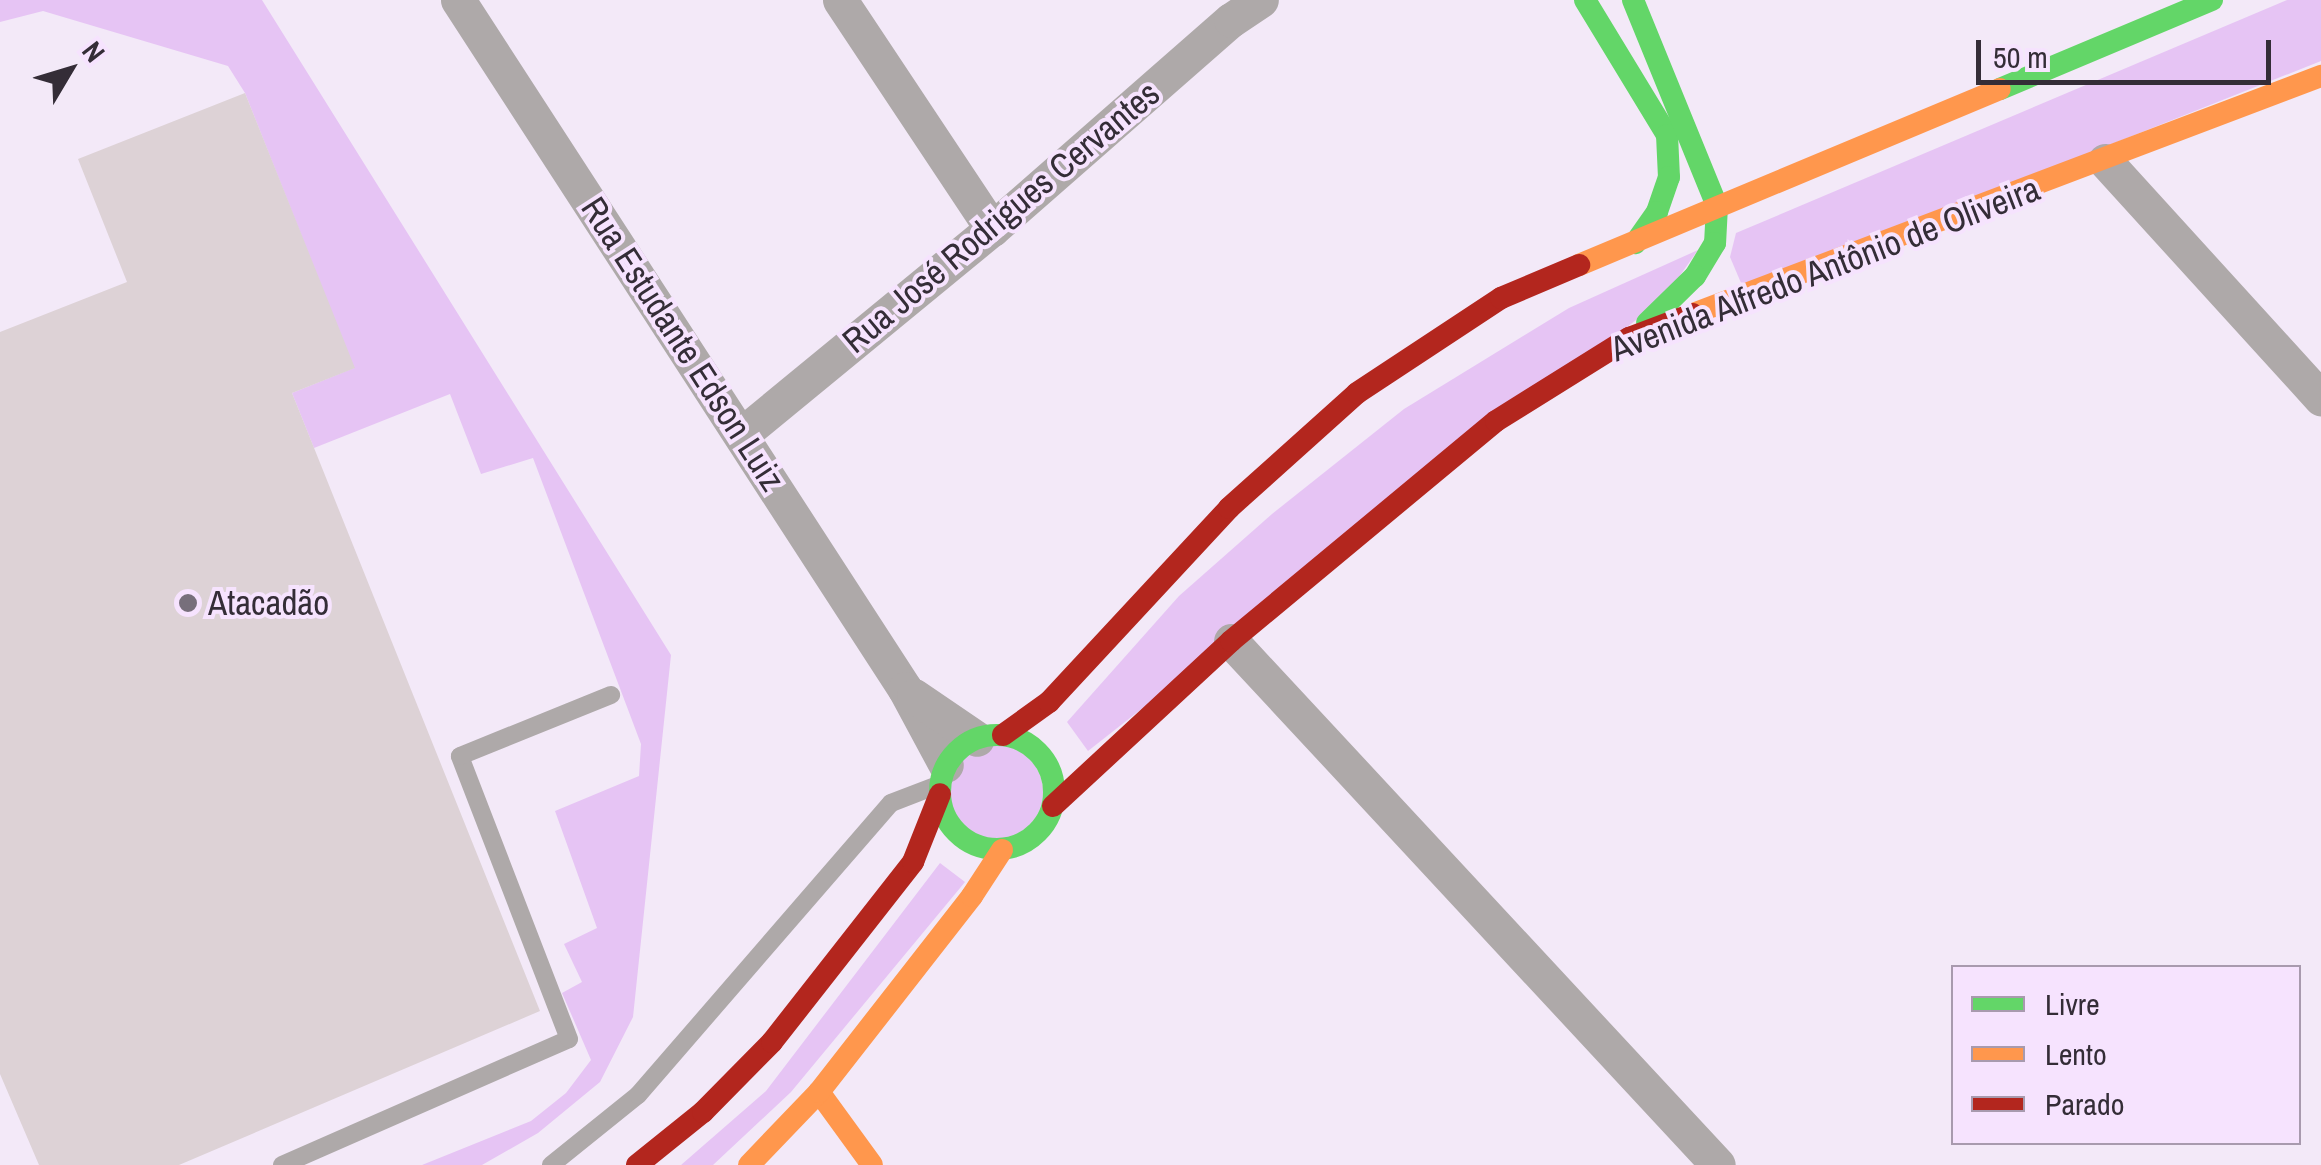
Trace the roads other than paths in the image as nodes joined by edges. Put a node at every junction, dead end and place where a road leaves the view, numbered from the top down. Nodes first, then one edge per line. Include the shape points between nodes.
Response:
1 (458, 0) edge
2 (840, 0) edge
3 (1261, 0) edge
4 (1585, 0) edge
5 (1634, 0) edge
6 (2212, 0) edge
7 (1224, 10) edge
8 (2321, 76) edge
9 (2105, 161) junction
10 (1717, 206) junction
11 (992, 229) junction
12 (1634, 242) junction
13 (1629, 338) junction
14 (2321, 398) edge
15 (742, 434) junction
16 (1231, 641) junction
17 (905, 689) junction
18 (611, 694) dead end
19 (990, 737) junction
20 (942, 781) junction
21 (1053, 806) junction
22 (1002, 850) junction
23 (819, 1092) junction
24 (282, 1165) edge
25 (551, 1165) edge
26 (637, 1165) edge
27 (749, 1165) edge
28 (872, 1165) edge
29 (1718, 1165) edge

1 - 15 street, Rua Estudante Edson Luiz
2 - 11 street
3 - 7 street, Rua José Rodrigues Cervantes
4 - 12 main road via 1667,136 1670,177 1657,212
5 - 10 main road
6 - 10 main road
7 - 11 street, Rua José Rodrigues Cervantes
8 - 9 main road, Avenida Alfredo Antônio de Oliveira
9 - 13 main road, Avenida Alfredo Antônio de Oliveira
9 - 14 street
10 - 12 main road
10 - 13 main road via 1714,243 1695,276
11 - 15 street, Rua José Rodrigues Cervantes
12 - 19 main road via 1501,298 1356,394 1229,508 1049,702
13 - 16 main road, Avenida Alfredo Antônio de Oliveira via 1496,421
15 - 17 street, Rua Estudante Edson Luiz
16 - 21 main road, Avenida Alfredo Antônio de Oliveira
16 - 29 street
17 - 19 street, Rua Estudante Edson Luiz
17 - 20 street, Rua Estudante Edson Luiz
18 - 24 lane via 460,756 570,1039
19 - 20 main road via 959,749
19 - 21 main road via 1038,752 1049,768
20 - 22 main road via 949,824 987,849
20 - 25 lane via 891,803 638,1095
20 - 26 main road via 914,862 772,1042 704,1112
21 - 22 main road via 1029,840
22 - 23 main road
23 - 27 main road
23 - 28 main road

